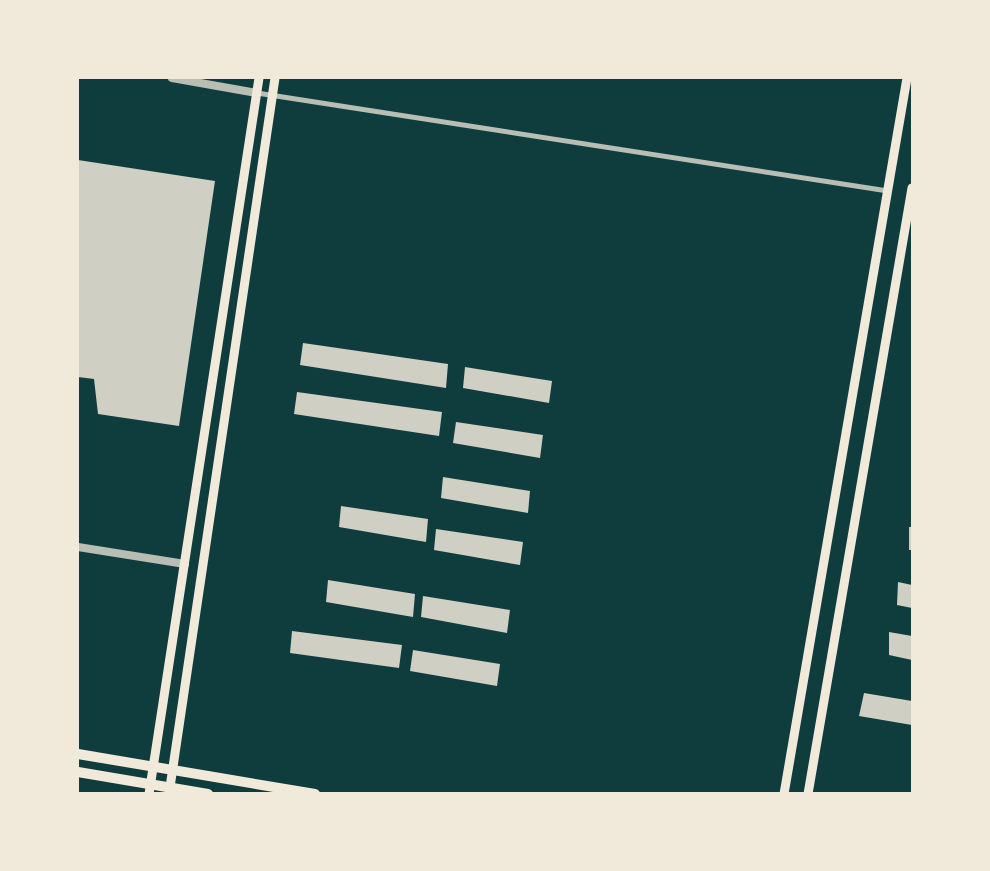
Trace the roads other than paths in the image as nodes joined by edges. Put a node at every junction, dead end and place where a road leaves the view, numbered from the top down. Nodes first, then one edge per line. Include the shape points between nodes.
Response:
1 (172, 78) edge
2 (259, 78) edge
3 (275, 78) edge
4 (907, 78) edge
5 (257, 93) junction
6 (272, 94) junction
7 (912, 188) edge
8 (888, 192) junction
9 (78, 548) edge
10 (185, 564) junction
11 (78, 754) edge
12 (154, 766) junction
13 (172, 770) junction
14 (78, 772) edge
15 (150, 788) edge
16 (169, 790) edge
17 (208, 794) edge
18 (315, 794) edge
19 (784, 794) edge
20 (808, 794) edge

1 - 5 street
2 - 5 main road
3 - 6 main road
4 - 8 main road
5 - 6 street
5 - 10 main road
6 - 8 street
6 - 13 main road
7 - 20 main road
8 - 19 main road
9 - 10 street
10 - 12 main road
11 - 12 highway
12 - 13 highway
12 - 15 main road
13 - 16 main road
13 - 18 highway
14 - 15 highway
15 - 16 highway
16 - 17 highway

